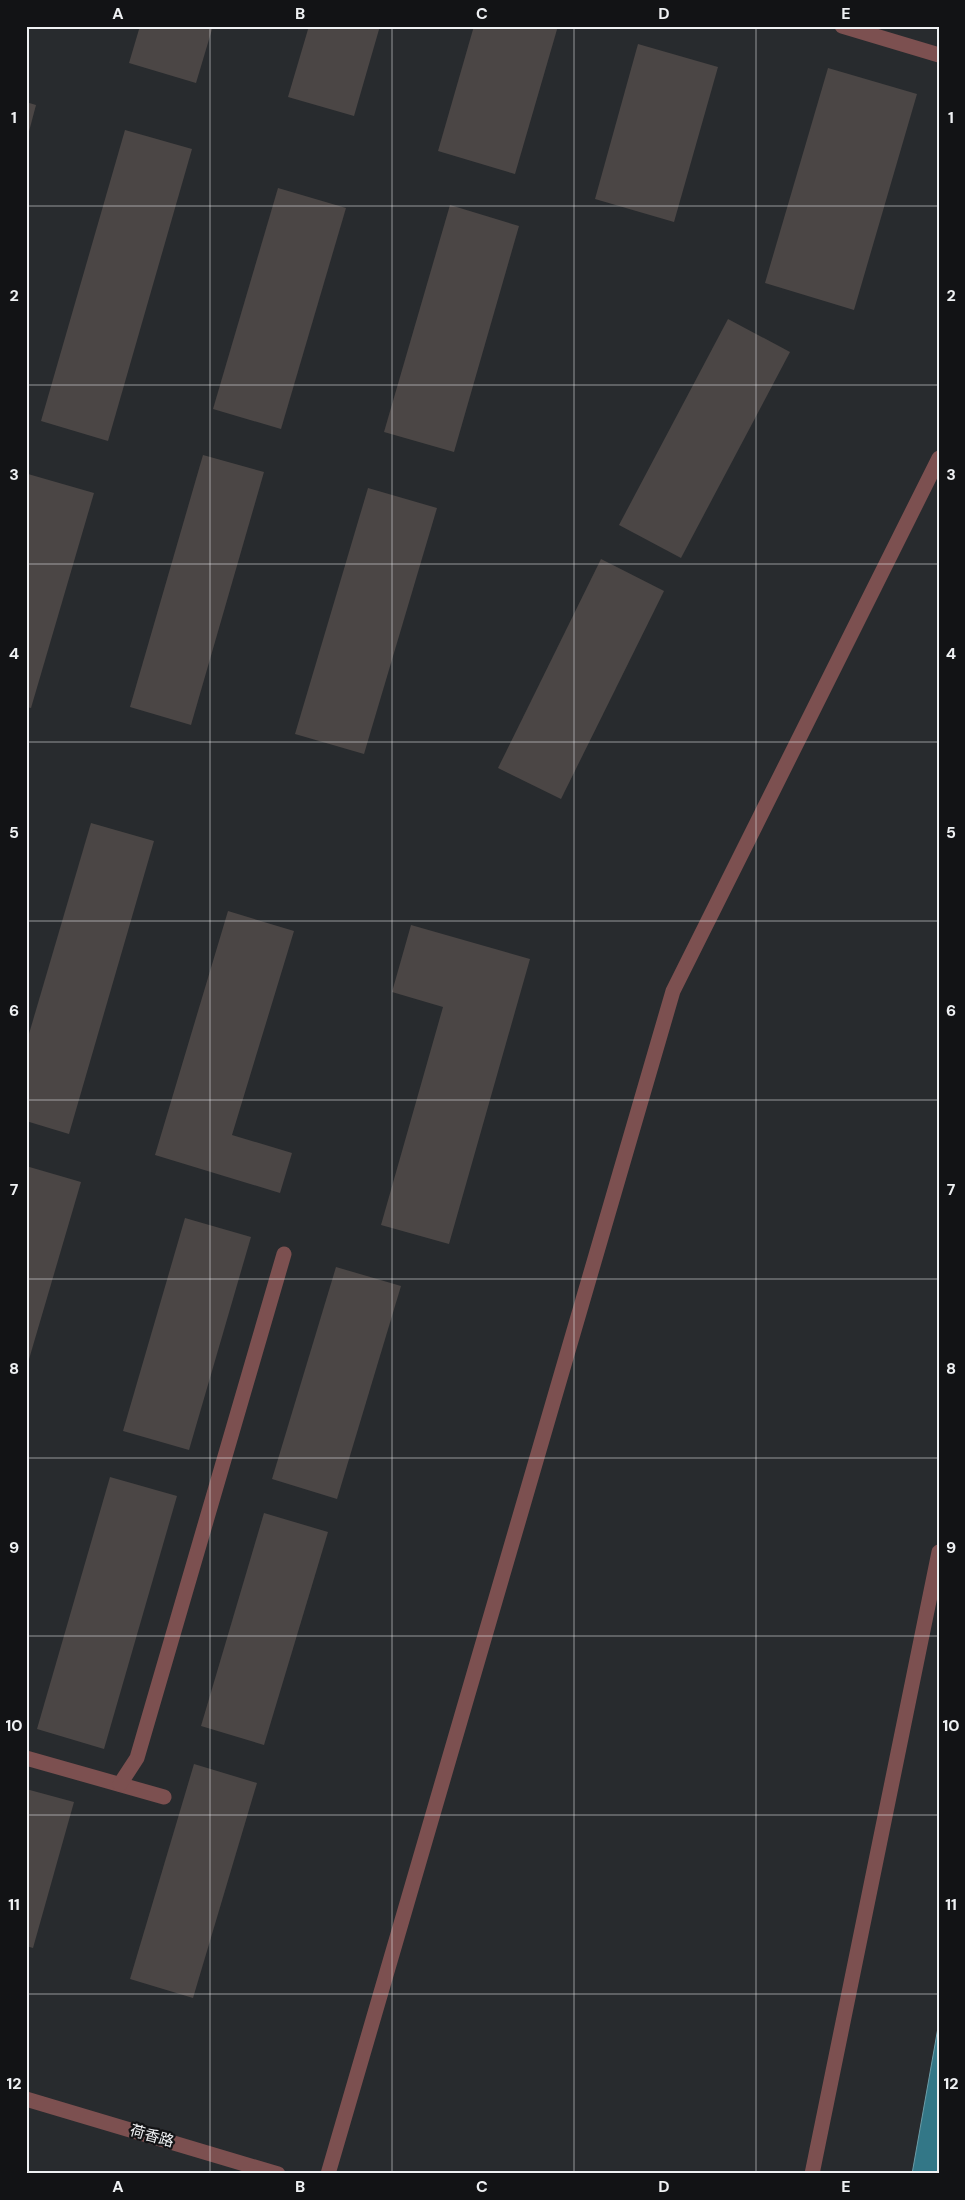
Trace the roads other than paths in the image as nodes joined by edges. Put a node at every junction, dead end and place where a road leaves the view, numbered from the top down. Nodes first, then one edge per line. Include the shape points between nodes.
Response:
1 (842, 26) edge
2 (939, 55) edge
3 (939, 458) edge
4 (284, 1254) dead end
5 (939, 1552) edge
6 (26, 1758) edge
7 (120, 1784) junction
8 (164, 1797) dead end
9 (26, 2099) edge
10 (278, 2174) edge
11 (328, 2174) edge
12 (812, 2174) edge

1 - 2 street
3 - 11 street via 673,991
4 - 7 street via 136,1758
5 - 12 street
6 - 7 street
7 - 8 street
9 - 10 street, 荷香路

